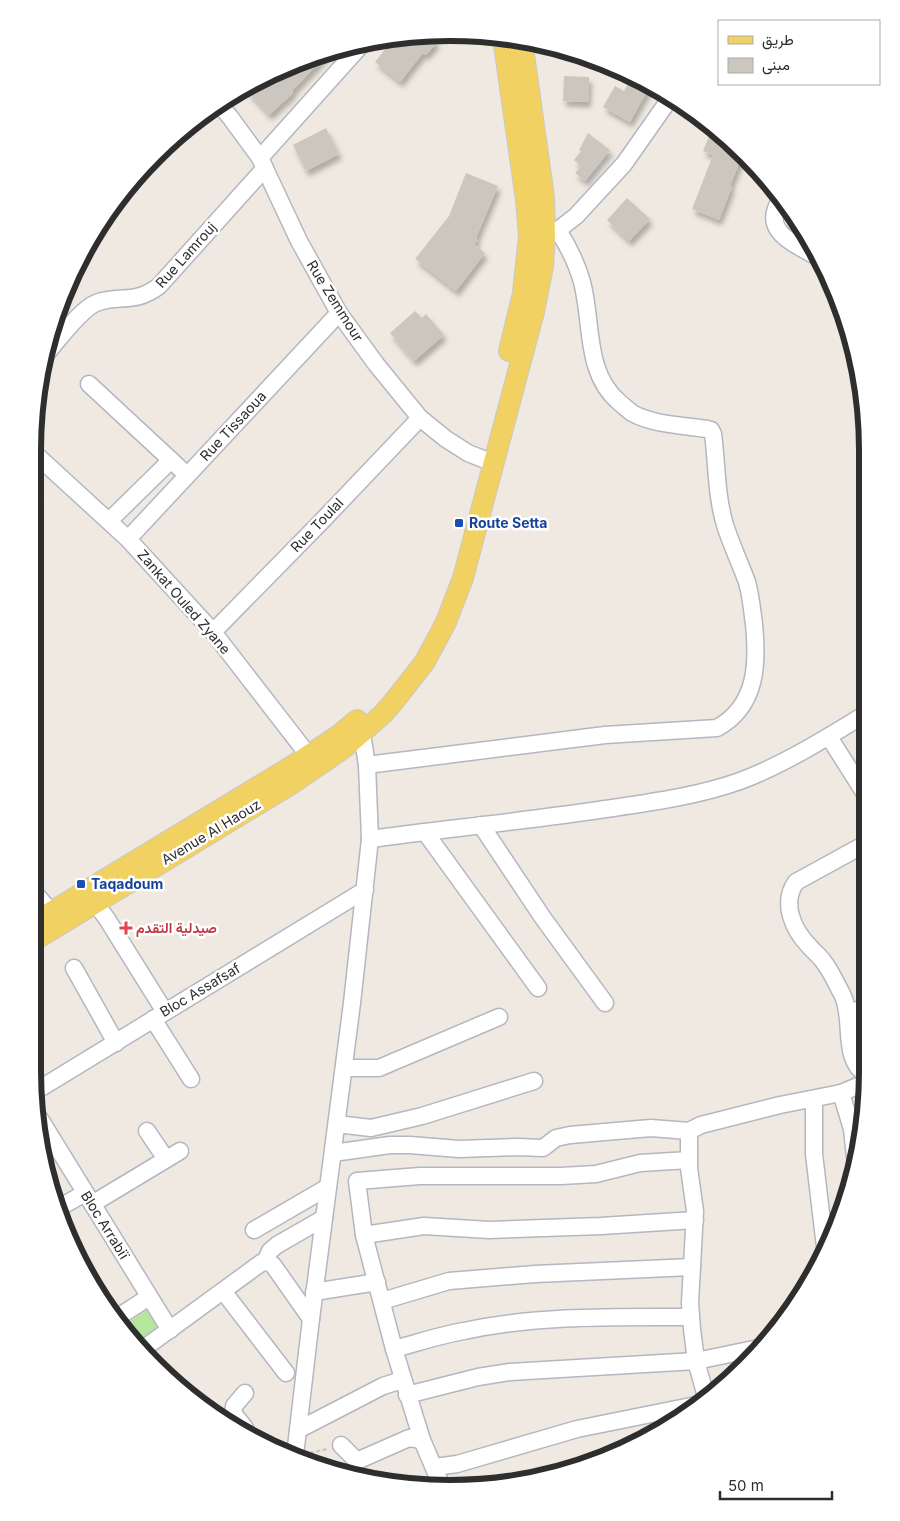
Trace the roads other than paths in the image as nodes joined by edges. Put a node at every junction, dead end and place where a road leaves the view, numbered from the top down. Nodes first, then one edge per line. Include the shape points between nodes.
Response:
1 (504, 45) edge
2 (523, 48) edge
3 (355, 52) edge
4 (666, 104) edge
5 (224, 110) edge
6 (262, 163) junction
7 (778, 206) edge
8 (544, 234) junction
9 (807, 251) edge
10 (339, 313) junction
11 (55, 343) edge
12 (89, 384) dead end
13 (420, 418) junction
14 (41, 459) edge
15 (171, 460) junction
16 (487, 461) junction
17 (188, 475) junction
18 (108, 521) junction
19 (128, 539) junction
20 (213, 632) junction
21 (378, 709) junction
22 (859, 717) edge
23 (362, 734) junction
24 (829, 737) junction
25 (313, 761) junction
26 (367, 765) junction
27 (859, 784) edge
28 (481, 825) junction
29 (426, 832) junction
30 (370, 839) junction
31 (859, 847) edge
32 (365, 890) junction
33 (90, 897) junction
34 (41, 900) edge
35 (56, 918) junction
36 (41, 921) edge
37 (41, 932) edge
38 (74, 968) dead end
39 (538, 988) dead end
40 (605, 1003) dead end
41 (859, 1010) edge
42 (848, 1012) junction
43 (159, 1016) junction
44 (499, 1017) dead end
45 (116, 1043) junction
46 (344, 1068) junction
47 (859, 1068) edge
48 (191, 1079) dead end
49 (534, 1081) dead end
50 (858, 1086) edge
51 (42, 1088) edge
52 (841, 1093) junction
53 (814, 1099) junction
54 (337, 1124) junction
55 (46, 1128) edge
56 (148, 1131) dead end
57 (689, 1131) junction
58 (853, 1138) edge
59 (333, 1153) junction
60 (689, 1160) junction
61 (328, 1187) junction
62 (88, 1199) junction
63 (65, 1207) edge
64 (324, 1218) junction
65 (695, 1220) junction
66 (254, 1230) dead end
67 (364, 1235) junction
68 (824, 1237) edge
69 (265, 1262) junction
70 (692, 1267) junction
71 (376, 1282) junction
72 (223, 1291) junction
73 (314, 1292) junction
74 (149, 1297) junction
75 (382, 1301) junction
76 (122, 1314) edge
77 (691, 1317) junction
78 (311, 1319) junction
79 (170, 1330) junction
80 (148, 1346) edge
81 (394, 1349) junction
82 (748, 1350) edge
83 (696, 1361) junction
84 (286, 1373) dead end
85 (405, 1387) junction
86 (704, 1391) edge
87 (244, 1392) dead end
88 (682, 1408) edge
89 (240, 1421) edge
90 (298, 1430) junction
91 (422, 1440) junction
92 (341, 1445) road end
93 (300, 1451) edge
94 (435, 1466) junction
95 (440, 1480) edge

1 - 8 main road via 526,200
2 - 8 main road via 544,197
3 - 6 street, Rue Lamrouj
4 - 8 street via 624,164 576,216
5 - 6 street, Rue Zemmour
6 - 10 street, Rue Zemmour via 299,241
6 - 11 street, Rue Lamrouj via 159,286 143,296 103,301 89,307
7 - 9 street via 775,221 782,236
8 - 16 main road via 539,289
8 - 26 street via 572,252 582,281 595,367 614,398 632,412 649,419 707,429 714,434 717,484 725,524 751,602 756,651 750,689 730,721 717,728 604,735
10 - 13 street, Rue Zemmour
10 - 17 street, Rue Tissaoua
12 - 15 street
13 - 16 street, Rue Zemmour via 446,439
13 - 20 street, Rue Toulal
14 - 18 street, Zankat Ouled Zyane
15 - 17 street
15 - 18 street
16 - 21 main road via 462,578 446,622 410,682
17 - 19 street, Rue Tissaoua
18 - 19 street, Zankat Ouled Zyane
19 - 20 street, Zankat Ouled Zyane
20 - 25 street, Zankat Ouled Zyane
21 - 23 main road, Avenue Al Haouz
21 - 25 main road, Avenue Al Haouz via 339,735
22 - 24 street
23 - 25 main road, Avenue Al Haouz
23 - 26 street
24 - 27 street
24 - 28 street via 741,780 704,791 620,807
25 - 33 main road, Avenue Al Haouz
26 - 30 street
28 - 29 street
28 - 40 street
29 - 30 street
29 - 39 street
30 - 32 street
31 - 42 street via 796,882 788,899 794,927 823,960
32 - 43 street, Bloc Assafsaf
32 - 46 street
33 - 35 main road, Avenue Al Haouz
33 - 43 street
34 - 35 street
35 - 36 main road, Avenue Al Haouz
35 - 37 main road, Avenue Al Haouz
38 - 45 street
41 - 42 street
42 - 47 street via 852,1057
43 - 45 street, Bloc Assafsaf
43 - 48 street
44 - 46 street via 379,1068
45 - 51 street, Bloc Assafsaf
46 - 54 street
49 - 54 street via 422,1116 371,1128
50 - 52 street
52 - 53 street
52 - 58 street
53 - 57 street via 701,1125
53 - 68 street via 814,1154
54 - 59 street
55 - 62 street, Bloc Arrabiï
56 - 62 street via 173,1155
57 - 59 street via 651,1128 570,1135 556,1138 543,1148 459,1149 390,1145
57 - 60 street
59 - 61 street
60 - 65 street
60 - 67 street via 640,1163 596,1174 420,1176 357,1181
61 - 64 street
61 - 66 street
62 - 63 street
62 - 74 street, Bloc Arrabiï
64 - 69 street via 277,1245
64 - 73 street
65 - 67 street via 489,1230 424,1226
65 - 70 street
67 - 71 street
69 - 72 street
69 - 78 street via 273,1265
70 - 75 street via 449,1281
70 - 77 street
71 - 73 street
71 - 75 street
72 - 79 street
72 - 84 street
73 - 78 street
74 - 76 street
74 - 79 street, Bloc Arrabiï
75 - 81 street
77 - 81 street via 529,1321 464,1331
77 - 83 street
78 - 90 street
79 - 80 street
81 - 85 street
82 - 83 street
83 - 85 street via 510,1372
83 - 86 street
85 - 90 street via 383,1386
85 - 91 street
87 - 89 street via 233,1412
88 - 94 street via 577,1428 457,1464
90 - 93 street
91 - 92 street via 409,1438 359,1460
91 - 94 street
94 - 95 street

